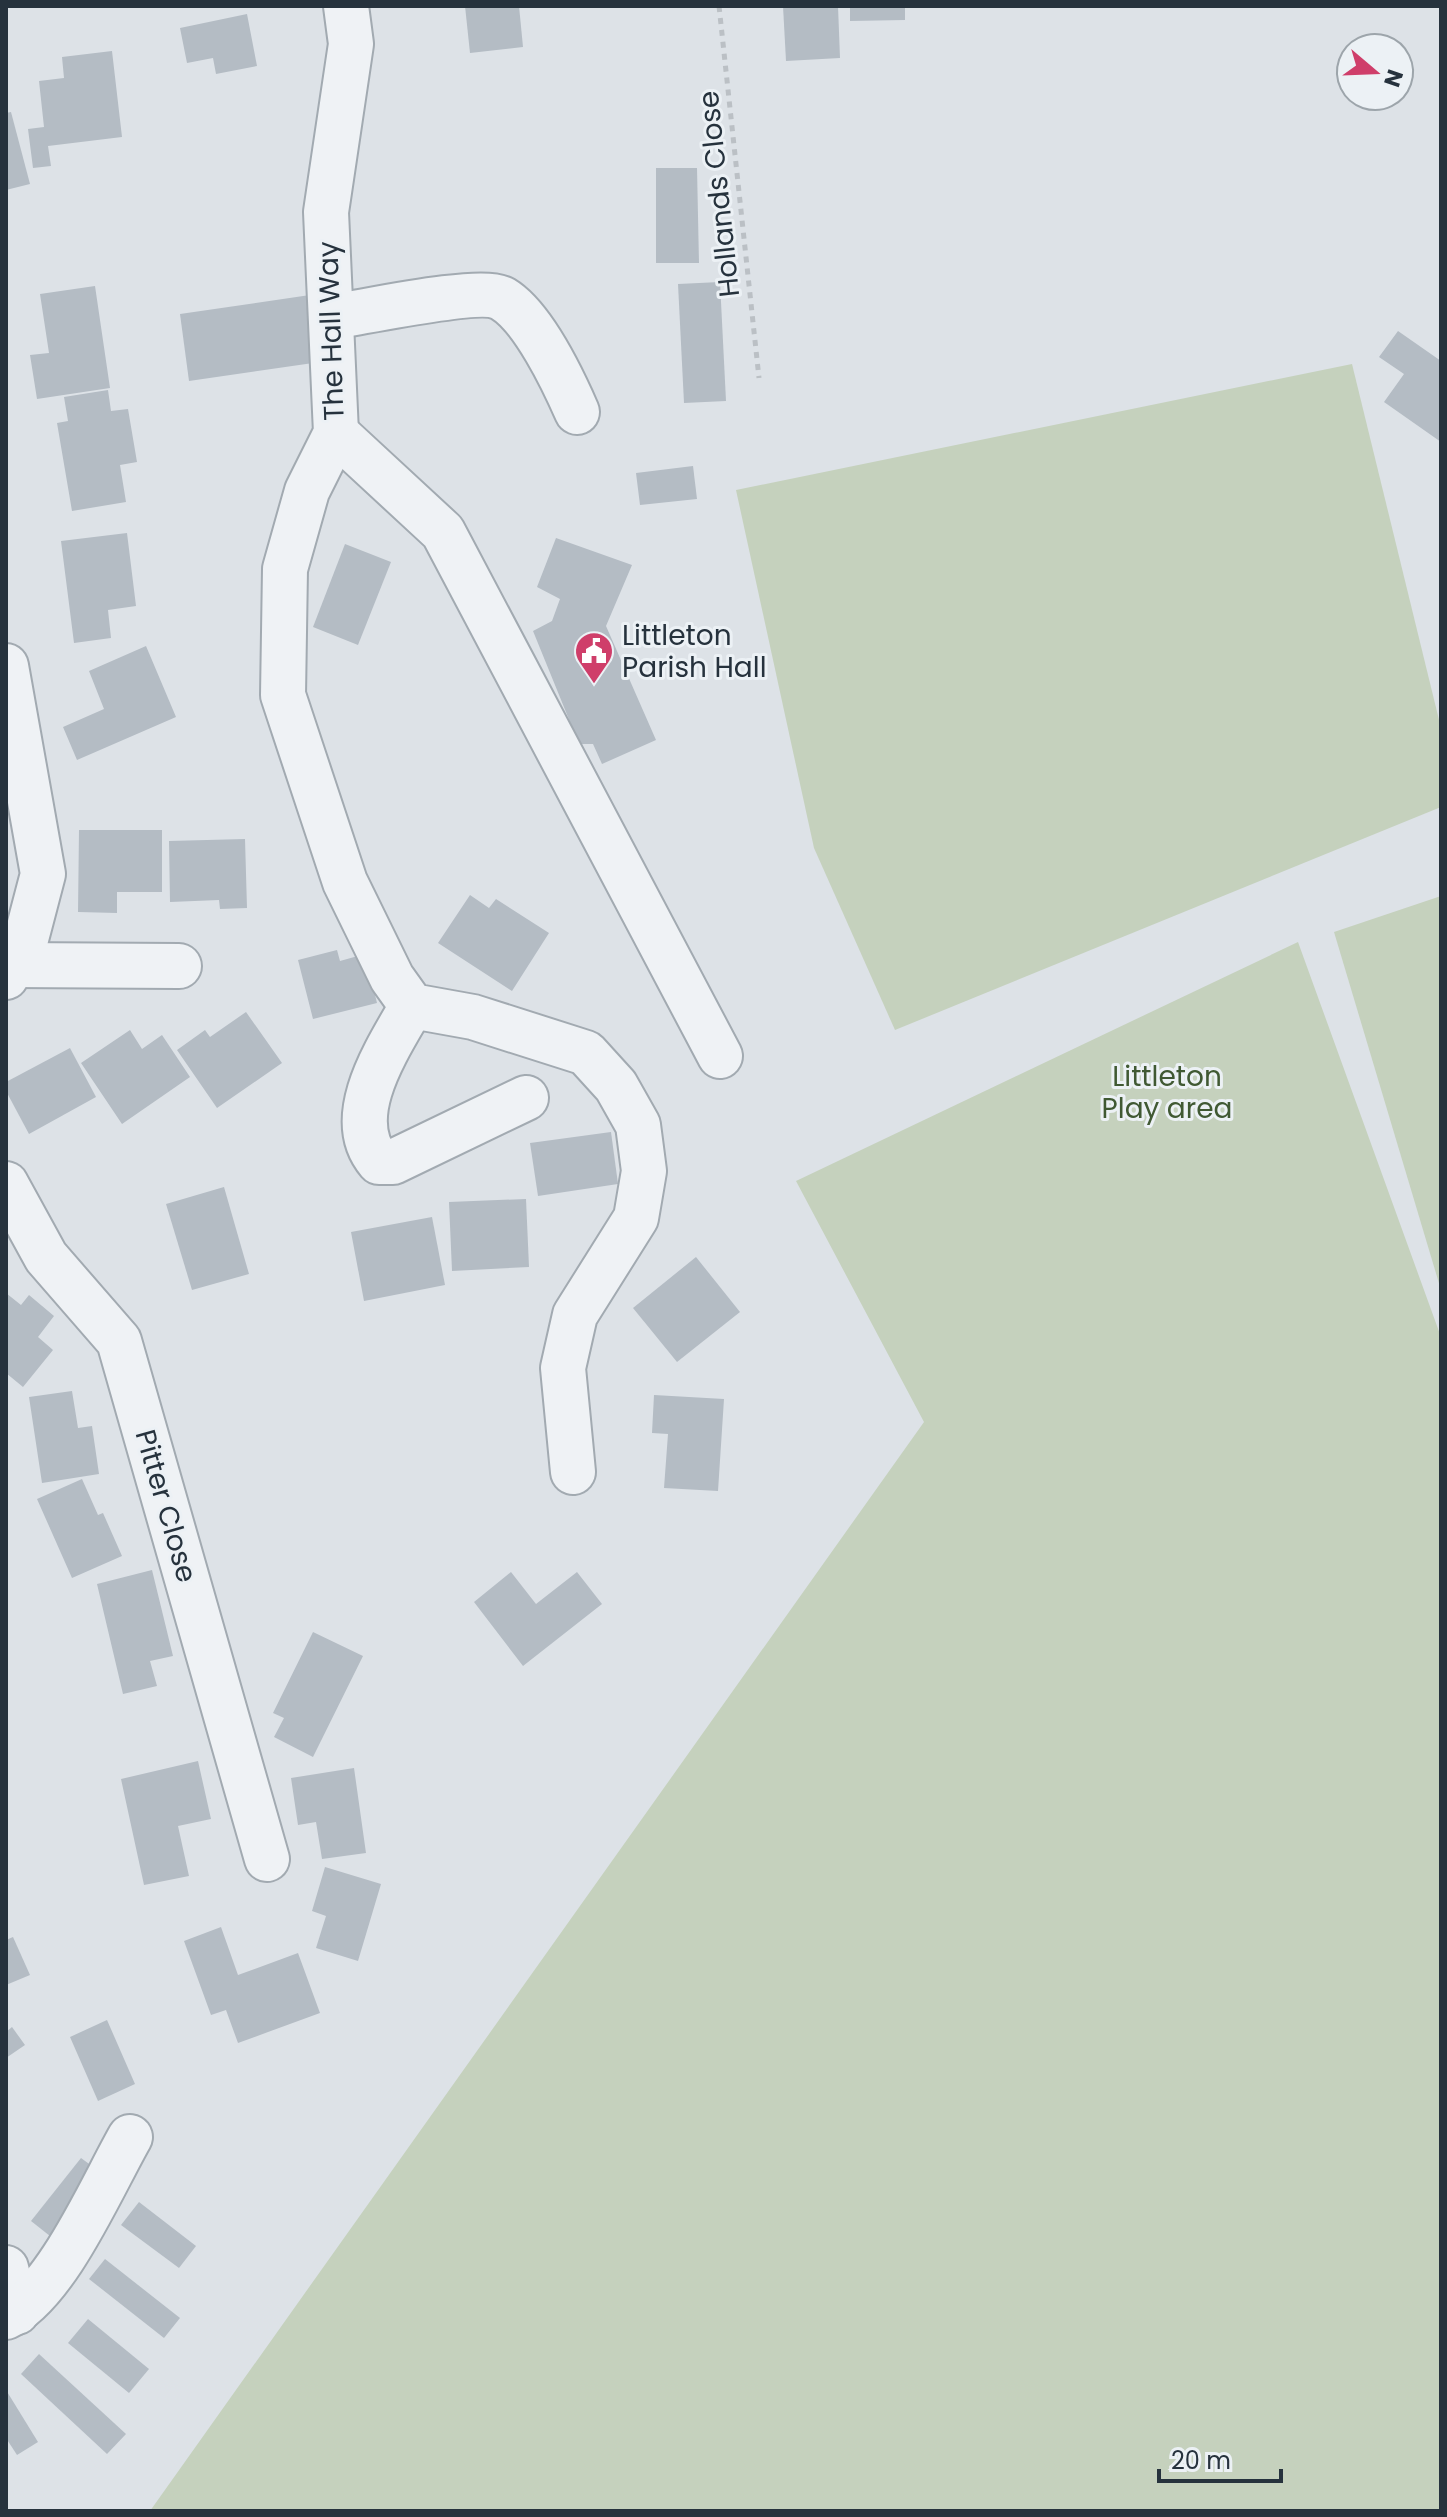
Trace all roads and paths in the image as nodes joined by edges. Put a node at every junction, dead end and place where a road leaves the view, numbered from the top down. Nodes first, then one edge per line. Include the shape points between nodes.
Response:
1 (346, 6) edge
2 (719, 6) edge
3 (331, 317) junction
4 (759, 378) dead end
5 (577, 412) dead end
6 (336, 433) junction
7 (6, 666) edge
8 (179, 966) dead end
9 (9, 971) edge
10 (412, 1006) junction
11 (720, 1056) dead end
12 (526, 1098) dead end
13 (6, 1184) edge
14 (573, 1472) dead end
15 (267, 1859) dead end
16 (130, 2137) dead end
17 (6, 2268) edge
18 (11, 2314) edge

1 - 3 street, The Hall Way via 351,44 326,212
2 - 4 path, Hollands Close
3 - 5 street via 472,295 501,297 525,319
3 - 6 street, The Hall Way
6 - 10 street, The Hall Way via 307,491 285,569 283,695 345,882 392,978
6 - 11 street via 443,532
7 - 9 street via 43,874 26,939
8 - 9 street
10 - 12 street via 371,1088 364,1126 369,1150 379,1162 393,1162
10 - 14 street via 473,1017 586,1053 616,1086 638,1125 644,1171 636,1218 575,1315 563,1368
13 - 15 street, Pitter Close via 46,1257 119,1341
16 - 18 street via 51,2276
17 - 18 street

